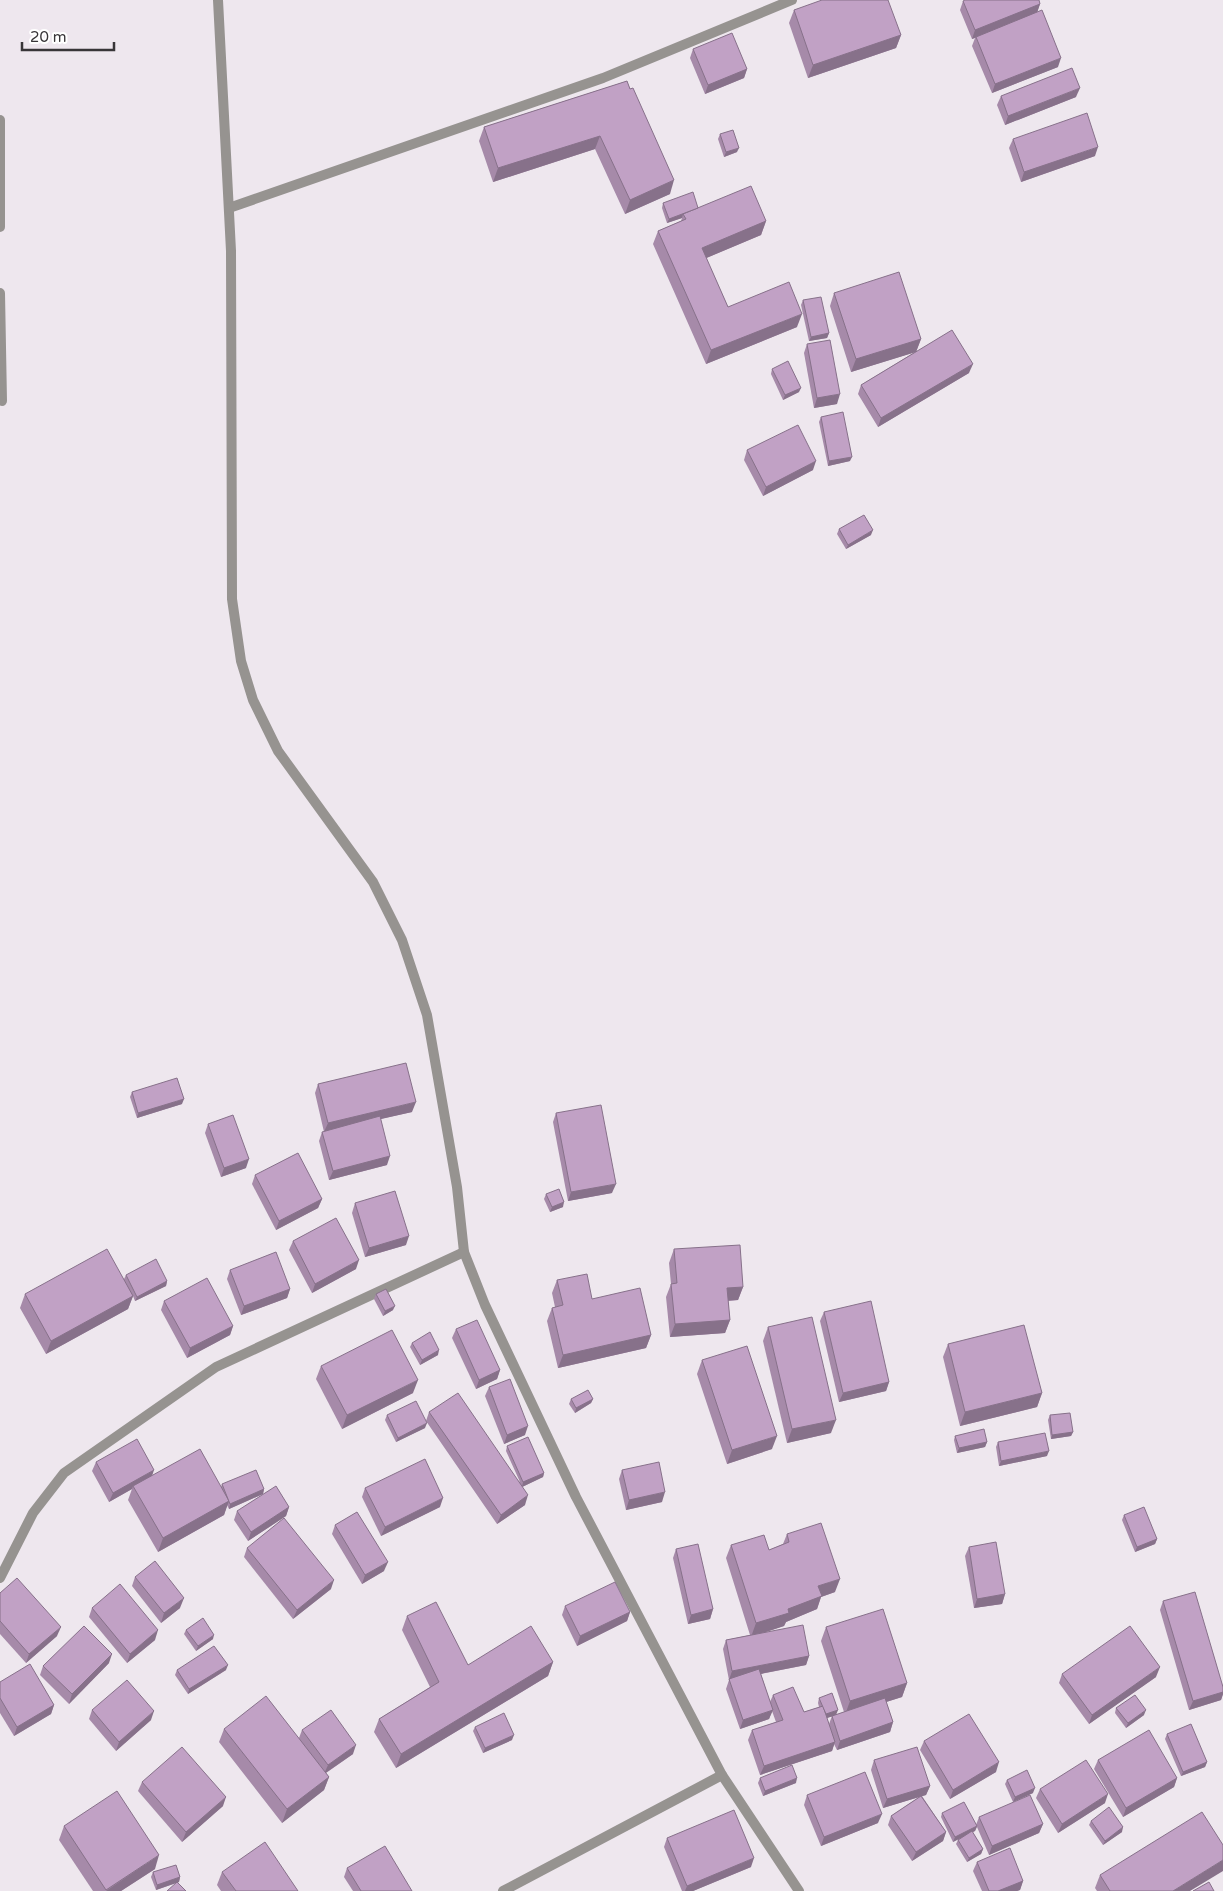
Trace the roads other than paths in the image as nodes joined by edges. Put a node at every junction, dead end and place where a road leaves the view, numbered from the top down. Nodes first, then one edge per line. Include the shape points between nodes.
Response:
1 (218, 0) edge
2 (792, 0) edge
3 (0, 120) edge
4 (229, 208) junction
5 (0, 227) edge
6 (0, 293) edge
7 (2, 401) dead end
8 (464, 1252) junction
9 (0, 1578) edge
10 (722, 1775) junction
11 (503, 1891) edge
12 (799, 1891) edge

1 - 4 street
2 - 4 street via 602,78
3 - 5 street
4 - 8 street via 232,599 241,661 253,700 278,751 373,882 402,940 427,1015 457,1187
6 - 7 street
8 - 9 street via 216,1367 64,1473 33,1513
8 - 10 street via 485,1305 576,1498
10 - 11 street
10 - 12 street

